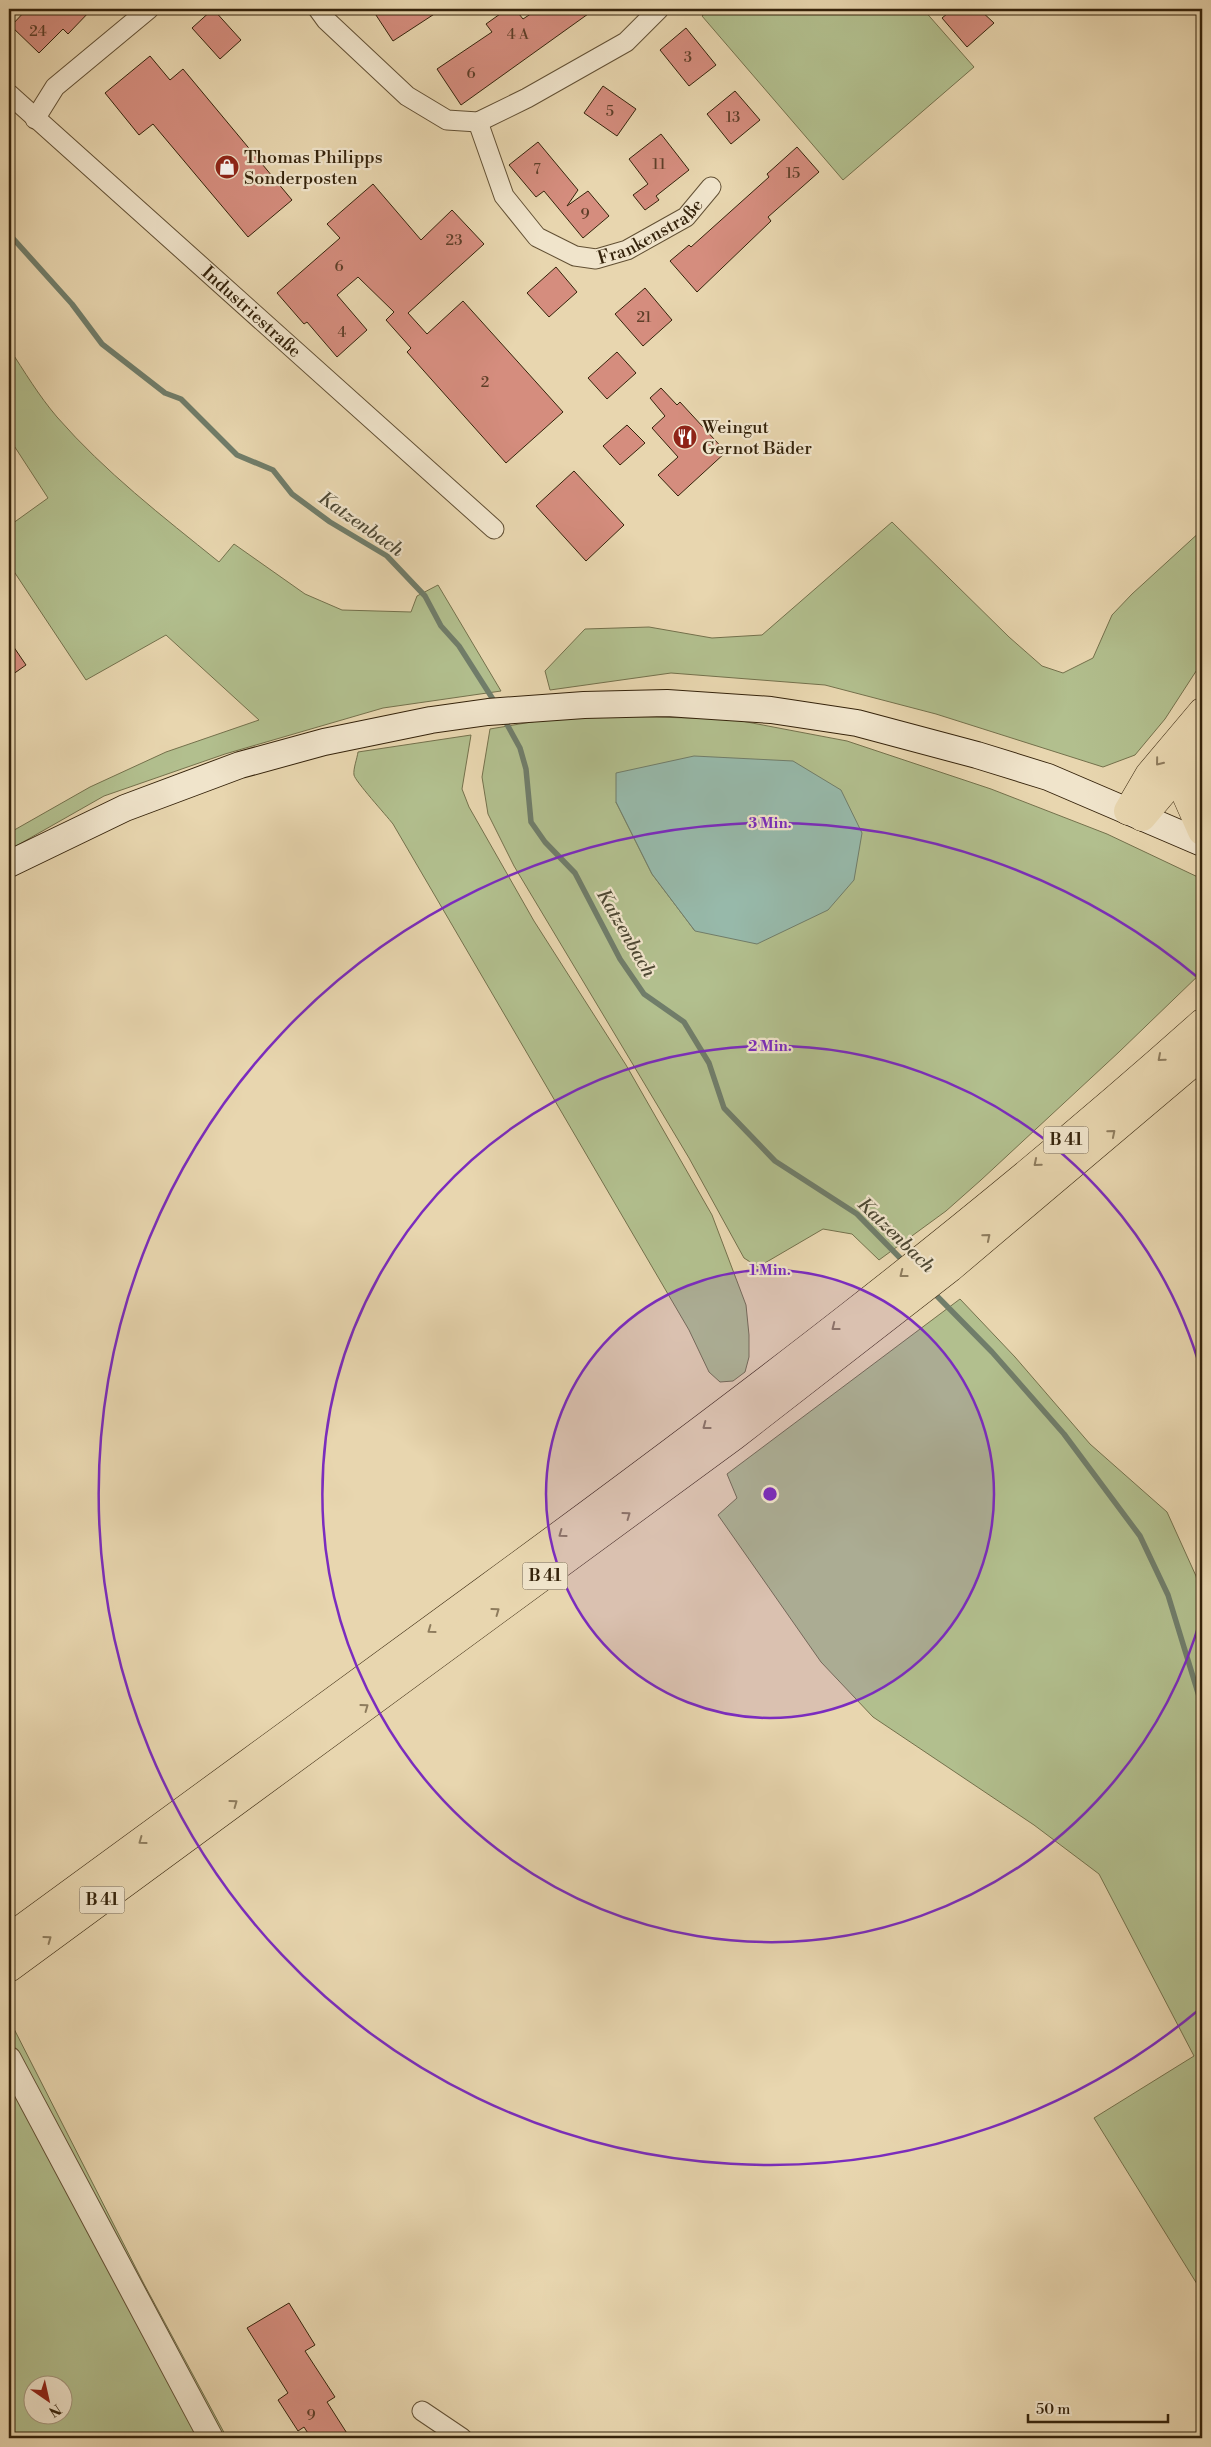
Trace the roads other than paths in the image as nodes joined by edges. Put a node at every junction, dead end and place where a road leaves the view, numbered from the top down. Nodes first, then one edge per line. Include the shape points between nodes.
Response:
1 (149, 9) edge
2 (318, 9) edge
3 (659, 9) edge
4 (9, 94) edge
5 (35, 119) junction
6 (478, 122) junction
7 (711, 188) dead end
8 (494, 529) dead end
9 (1202, 712) edge
10 (1202, 723) edge
11 (1183, 765) junction
12 (1135, 814) junction
13 (1202, 831) edge
14 (1202, 843) edge
15 (9, 864) edge
16 (1202, 1023) edge
17 (1202, 1054) edge
18 (941, 1259) junction
19 (188, 1822) junction
20 (9, 1938) edge
21 (9, 1968) edge
22 (9, 2059) edge
23 (422, 2411) dead end
24 (211, 2438) edge
25 (462, 2438) edge

1 - 5 street via 55,87
2 - 6 street via 406,96 447,120
3 - 6 street via 626,42
4 - 5 street, Industriestraße
5 - 8 street, Industriestraße
6 - 7 street, Frankenstraße via 504,196 537,238 575,256 596,259 627,250 686,217
9 -> 12 highway via 1135,795
10 - 11 highway
11 - 12 highway via 1164,793
11 - 13 highway via 1188,797
12 - 14 main road
12 - 15 main road via 1048,777 857,723 771,710 667,703 584,705 431,720 324,742 240,765 125,808
16 -> 18 highway, B 41
18 -> 17 highway, B 41
18 - 19 highway, B 41 via 734,1436
19 -> 20 highway, B 41
21 -> 19 highway, B 41
22 - 24 street
23 - 25 street

